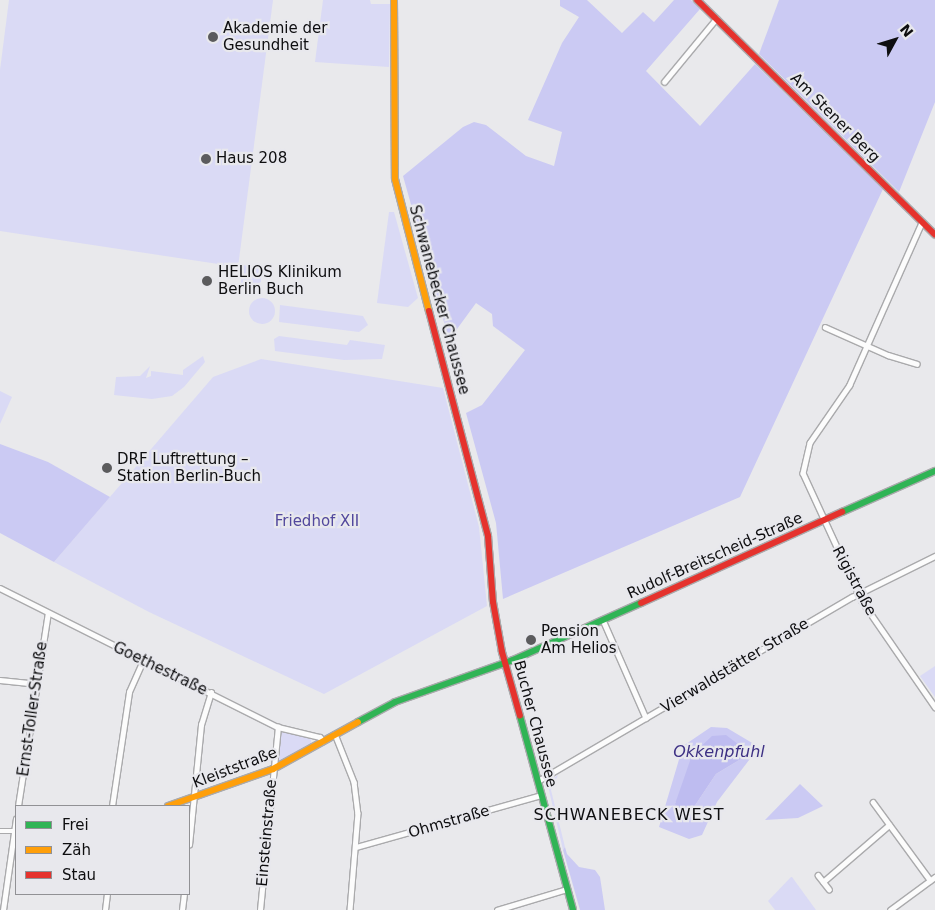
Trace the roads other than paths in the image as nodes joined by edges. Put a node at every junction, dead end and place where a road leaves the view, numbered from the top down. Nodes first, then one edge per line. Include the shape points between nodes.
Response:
1 (394, 0) edge
2 (697, 0) edge
3 (716, 19) junction
4 (664, 82) dead end
5 (922, 223) junction
6 (935, 235) edge
7 (825, 327) dead end
8 (867, 346) junction
9 (917, 364) dead end
10 (935, 471) edge
11 (824, 521) junction
12 (935, 556) edge
13 (0, 588) edge
14 (858, 594) junction
15 (493, 602) joint
16 (48, 613) junction
17 (603, 620) junction
18 (143, 661) junction
19 (505, 662) junction
20 (0, 680) edge
21 (36, 684) junction
22 (211, 694) junction
23 (935, 707) edge
24 (646, 718) junction
25 (278, 727) junction
26 (335, 734) junction
27 (323, 741) junction
28 (273, 770) junction
29 (538, 781) junction
30 (541, 795) junction
31 (194, 798) junction
32 (873, 802) dead end
33 (18, 805) edge
34 (112, 805) edge
35 (171, 805) edge
36 (890, 824) junction
37 (0, 831) edge
38 (15, 832) edge
39 (190, 836) edge
40 (356, 848) junction
41 (818, 875) dead end
42 (933, 878) edge
43 (823, 882) junction
44 (567, 889) junction
45 (829, 889) dead end
46 (106, 895) edge
47 (184, 895) edge
48 (3, 910) edge
49 (104, 910) edge
50 (182, 910) edge
51 (260, 910) edge
52 (350, 910) edge
53 (497, 910) edge
54 (573, 910) edge
55 (890, 910) edge

1 - 15 street, Schwanebecker Chaussee via 394,179 485,520
2 - 3 street, Am Stener Berg
3 - 4 street
3 - 5 street, Am Stener Berg
5 - 6 street, Am Stener Berg
5 - 8 street
7 - 8 street
8 - 9 street
8 - 11 street, Rigistraße via 844,397 810,443 803,472
10 - 11 street, Rudolf-Breitscheid-Straße
11 - 14 street, Rigistraße
11 - 17 street, Rudolf-Breitscheid-Straße
12 - 14 street, Vierwaldstätter Straße
13 - 16 street, Goethestraße
14 - 23 street, Rigistraße
14 - 24 street, Vierwaldstätter Straße
15 - 19 street, Bucher Chaussee
16 - 18 street, Goethestraße
16 - 21 street, Ernst-Toller-Straße
17 - 19 street, Rudolf-Breitscheid-Straße
17 - 24 street
18 - 22 street, Goethestraße
18 - 34 street via 129,692
19 - 26 street, Rudolf-Breitscheid-Straße via 426,688
19 - 29 street, Bucher Chaussee
20 - 21 street
21 - 33 street, Ernst-Toller-Straße
22 - 25 street, Goethestraße
22 - 31 street via 201,725
24 - 29 street, Vierwaldstätter Straße
25 - 27 street, Goethestraße via 320,737
25 - 28 street, Einsteinstraße
26 - 27 street, Kleiststraße
26 - 40 street via 354,782 358,813
27 - 28 street, Kleiststraße
28 - 31 street, Kleiststraße
28 - 51 street, Einsteinstraße
29 - 30 street, Bucher Chaussee
30 - 40 street, Ohmstraße
30 - 44 street, Bucher Chaussee
31 - 35 street, Kleiststraße
31 - 39 street
32 - 36 street
36 - 42 street
36 - 43 street
37 - 38 street
38 - 48 street
40 - 52 street
41 - 43 street
42 - 55 street
43 - 45 street
44 - 53 street
44 - 54 street, Bucher Chaussee
46 - 49 street
47 - 50 street

